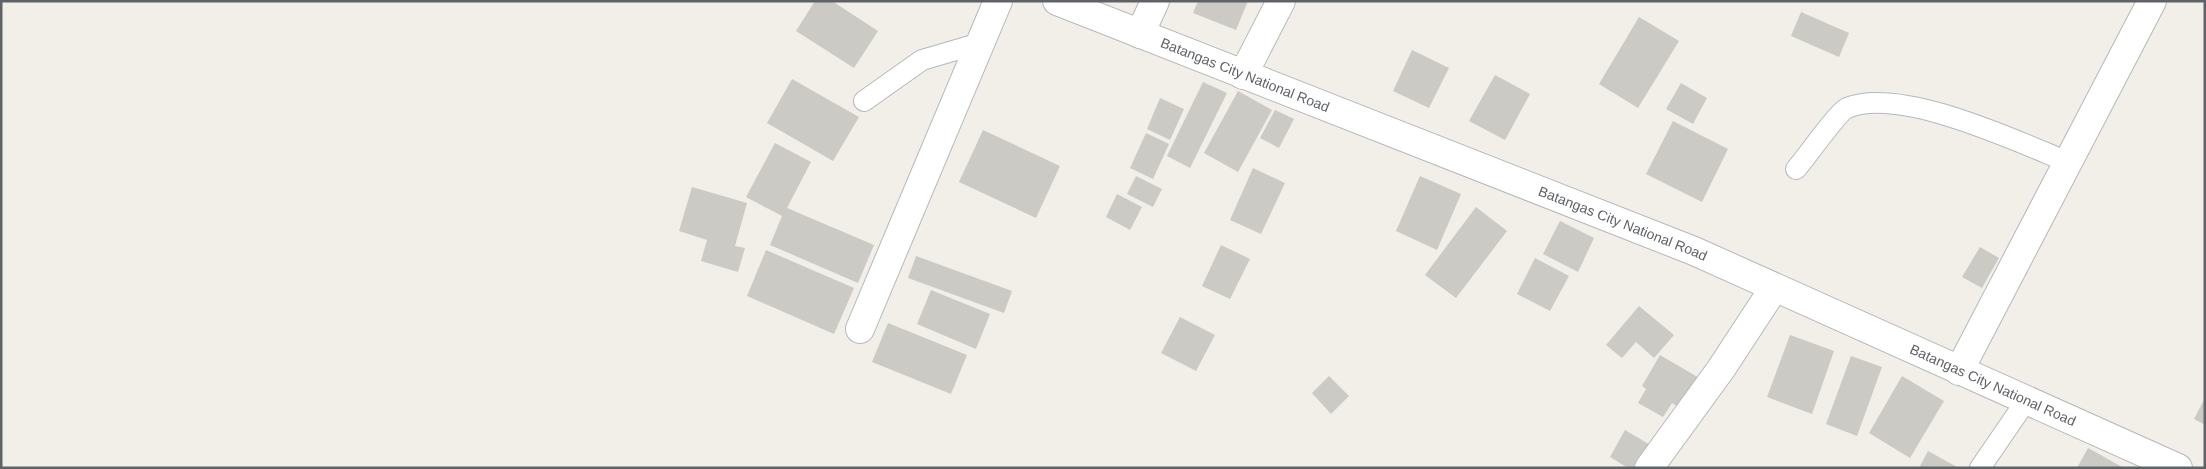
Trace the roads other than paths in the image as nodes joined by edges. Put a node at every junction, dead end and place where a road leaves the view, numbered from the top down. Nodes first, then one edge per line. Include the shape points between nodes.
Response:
1 (998, 1) edge
2 (1057, 1) edge
3 (1155, 1) edge
4 (1281, 1) edge
5 (2152, 1) edge
6 (1140, 34) junction
7 (980, 43) junction
8 (1244, 75) junction
9 (864, 101) dead end
10 (2068, 162) junction
11 (1796, 169) dead end
12 (1774, 288) junction
13 (860, 329) dead end
14 (1958, 371) junction
15 (2026, 401) junction
16 (1649, 468) edge
17 (1980, 468) edge
18 (2178, 468) edge

1 - 7 street
2 - 6 street, Batangas City National Road
3 - 6 street
4 - 8 street
5 - 10 street
6 - 8 street, Batangas City National Road
7 - 9 lane via 922,60
7 - 13 street
8 - 12 street, Batangas City National Road via 1694,251
10 - 11 lane via 1944,113 1871,102 1845,108
10 - 14 street
12 - 14 street, Batangas City National Road
12 - 16 street via 1674,437
14 - 15 street, Batangas City National Road
15 - 17 lane
15 - 18 street, Batangas City National Road

